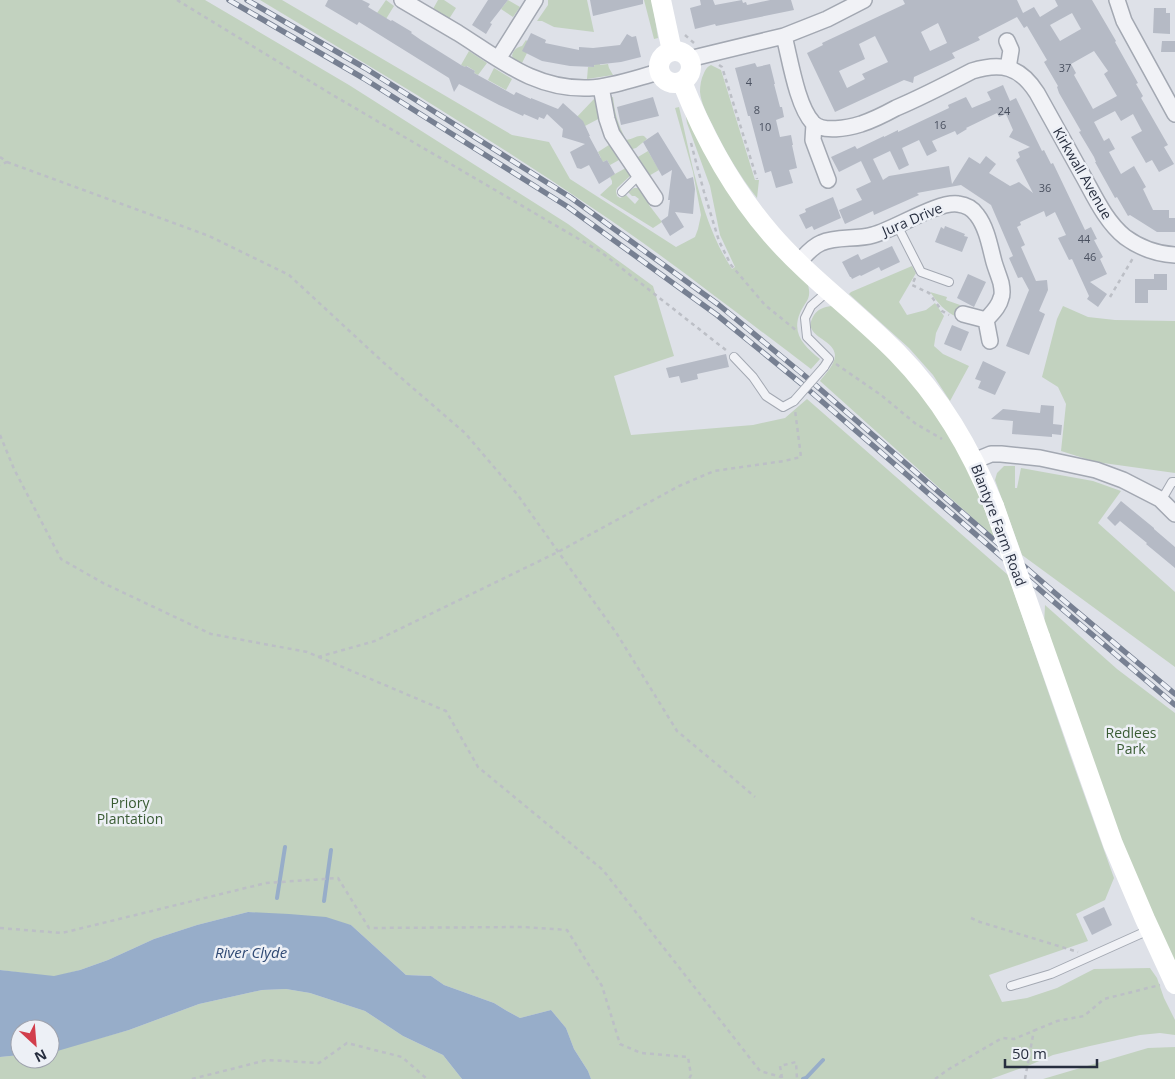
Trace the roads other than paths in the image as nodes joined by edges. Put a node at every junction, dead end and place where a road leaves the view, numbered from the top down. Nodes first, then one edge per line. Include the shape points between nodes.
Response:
1 (402, 0) edge
2 (535, 0) edge
3 (661, 0) edge
4 (864, 0) edge
5 (1117, 0) edge
6 (784, 36) junction
7 (1007, 40) dead end
8 (690, 55) junction
9 (498, 59) junction
10 (1008, 68) junction
11 (659, 72) junction
12 (682, 82) junction
13 (601, 87) junction
14 (1175, 114) edge
15 (814, 124) junction
16 (639, 175) junction
17 (828, 180) dead end
18 (622, 192) dead end
19 (655, 198) dead end
20 (897, 225) junction
21 (1175, 255) edge
22 (798, 263) junction
23 (949, 282) dead end
24 (829, 291) junction
25 (963, 314) road end
26 (986, 320) junction
27 (990, 341) dead end
28 (734, 357) road end
29 (970, 453) junction
30 (1175, 482) edge
31 (1160, 500) junction
32 (1175, 514) edge
33 (1149, 930) junction
34 (1174, 982) edge
35 (1011, 986) dead end

1 - 9 street
2 - 9 street
3 - 8 main road
4 - 6 street
5 - 14 street via 1124,21
6 - 8 street
6 - 15 street via 798,92
7 - 10 street via 1011,50
8 - 11 main road via 667,53 660,61
8 - 12 main road via 690,74
9 - 13 street via 545,82 579,88
10 - 15 street via 972,72 859,124 829,129
10 - 21 street, Kirkwall Avenue via 1032,85 1113,224 1140,246
11 - 12 main road via 666,81
11 - 13 street
12 - 22 main road, Blantyre Farm Road via 729,179 762,224
13 - 16 street via 612,134
15 - 17 street via 813,140
16 - 18 lane
16 - 19 street
20 - 22 street, Jura Drive via 874,235 818,244
20 - 23 lane via 921,272
20 - 26 street, Jura Drive via 949,204 969,208 977,215 1002,285 999,305
22 - 24 main road, Blantyre Farm Road
24 - 28 lane, bridge via 811,306 805,318 807,336 829,360 794,401 783,406 766,396
24 - 29 main road, Blantyre Farm Road via 912,369 942,406
25 - 26 street
26 - 27 street
29 - 31 street via 1040,458 1096,470
29 - 33 main road, Blantyre Farm Road, bridge via 994,506 1101,812
30 - 31 lane
31 - 32 street
33 - 34 main road, Blantyre Farm Road
33 - 35 lane via 1052,974

